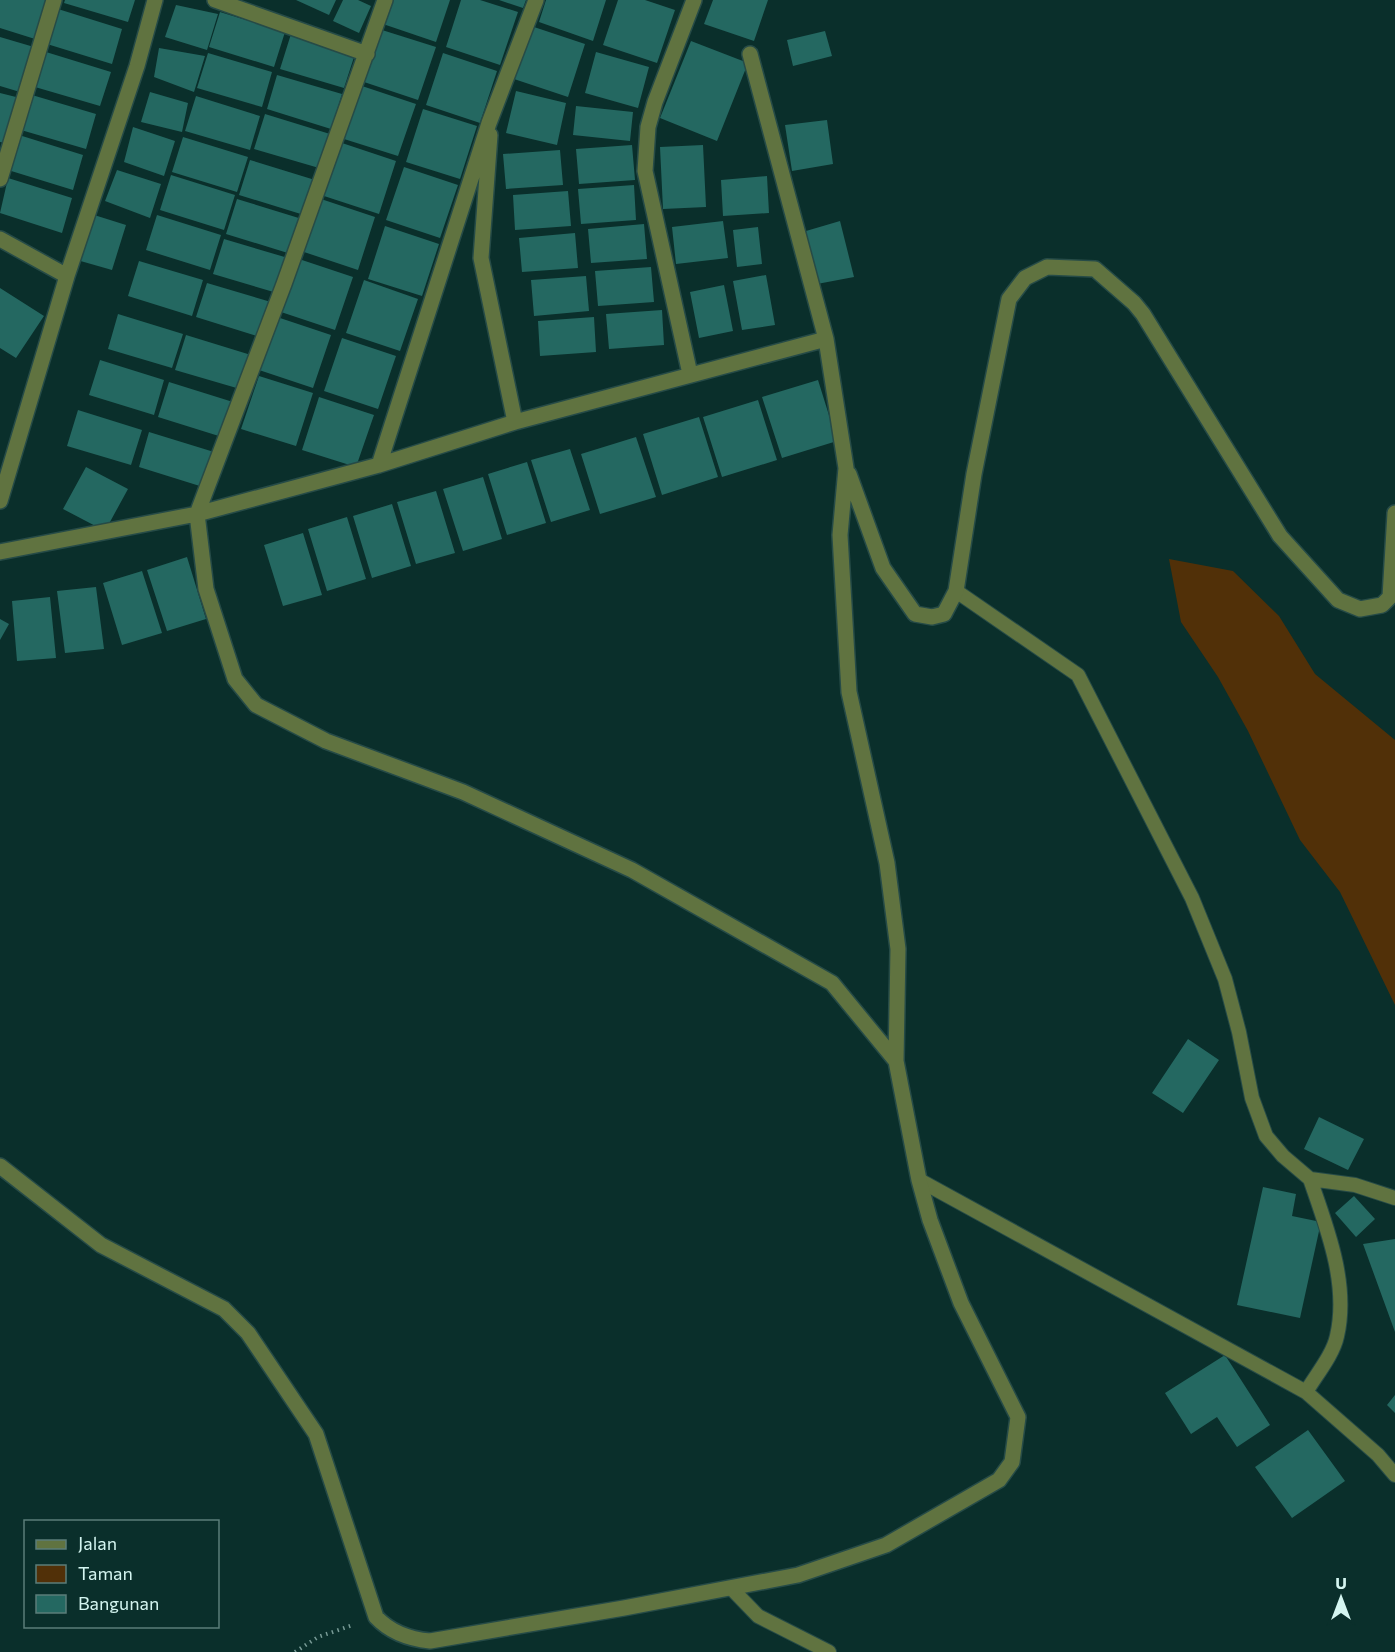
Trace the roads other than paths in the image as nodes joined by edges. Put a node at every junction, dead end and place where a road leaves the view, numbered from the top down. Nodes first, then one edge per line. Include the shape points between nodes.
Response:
1 (54, 0) edge
2 (155, 0) edge
3 (215, 0) edge
4 (385, 0) edge
5 (536, 0) edge
6 (694, 0) edge
7 (367, 54) junction
8 (750, 54) dead end
9 (489, 123) junction
10 (0, 179) edge
11 (0, 239) edge
12 (67, 276) junction
13 (826, 339) junction
14 (690, 374) junction
15 (515, 422) junction
16 (379, 465) junction
17 (846, 468) junction
18 (0, 501) edge
19 (1395, 513) edge
20 (197, 514) junction
21 (0, 552) edge
22 (956, 591) junction
23 (896, 1061) junction
24 (0, 1166) edge
25 (1310, 1179) junction
26 (919, 1180) junction
27 (1395, 1197) edge
28 (1306, 1392) junction
29 (1395, 1475) edge
30 (731, 1588) junction
31 (829, 1652) edge

1 - 10 street
2 - 12 street
3 - 7 street
4 - 7 street
5 - 9 street
6 - 14 street via 654,102 645,171
7 - 20 street
8 - 13 street
9 - 15 street via 491,144 481,258
9 - 16 street
11 - 12 street
12 - 18 street
13 - 14 street
13 - 17 street
14 - 15 street
15 - 16 street
16 - 20 street
17 - 22 street via 883,568 915,614 944,614
17 - 23 street via 840,535 849,692 887,863 898,949
19 - 22 street via 1390,597 1382,605 1360,609 1338,600 1280,536 1134,303 1095,269 1047,267 1025,278 1009,298 974,474
20 - 21 street
20 - 23 street via 206,589 220,637 235,679 256,705 326,741 463,792 632,870 832,983
22 - 25 lane via 1078,675 1192,898 1225,979 1252,1098 1266,1136 1282,1156
23 - 26 street
24 - 30 street via 101,1245 224,1309 248,1333 315,1434 376,1617 386,1628 430,1641
25 - 27 lane via 1355,1185
25 - 28 lane via 1331,1241 1340,1294 1337,1337
26 - 28 lane
26 - 30 street via 961,1303 1018,1417 1012,1462 999,1480 886,1545 798,1575
28 - 29 lane via 1378,1455
30 - 31 lane via 758,1616

